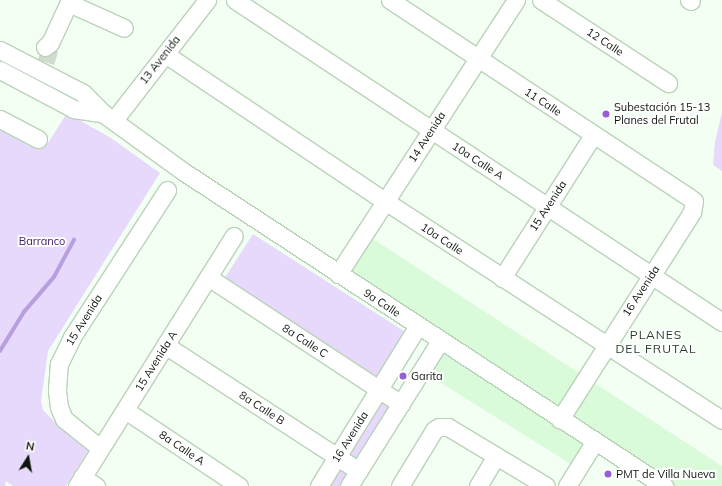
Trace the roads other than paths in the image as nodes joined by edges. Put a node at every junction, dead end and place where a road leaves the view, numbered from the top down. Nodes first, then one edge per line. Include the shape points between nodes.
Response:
1 (207, 0) edge
2 (235, 0) edge
3 (390, 0) edge
4 (516, 0) edge
5 (542, 0) edge
6 (69, 1) edge
7 (124, 28) dead end
8 (0, 50) edge
9 (165, 54) junction
10 (44, 57) junction
11 (478, 59) junction
12 (0, 70) edge
13 (668, 83) dead end
14 (109, 117) junction
15 (0, 119) edge
16 (431, 130) junction
17 (593, 135) junction
18 (38, 139) dead end
19 (167, 190) dead end
20 (385, 201) junction
21 (694, 203) joint
22 (548, 207) junction
23 (234, 236) dead end
24 (338, 274) junction
25 (651, 276) junction
26 (208, 277) junction
27 (502, 278) junction
28 (722, 322) edge
29 (418, 326) junction
30 (440, 341) junction
31 (166, 345) junction
32 (607, 346) junction
33 (379, 390) junction
34 (401, 404) junction
35 (125, 410) junction
36 (560, 419) junction
37 (722, 420) edge
38 (595, 441) junction
39 (100, 448) junction
40 (496, 456) junction
41 (337, 457) junction
42 (359, 471) junction
43 (85, 483) edge
44 (239, 486) edge
45 (319, 486) edge
46 (350, 486) edge
47 (400, 486) edge
48 (478, 486) edge
49 (546, 486) edge
50 (567, 486) edge
51 (664, 486) edge

1 - 9 street, 13 Avenida
2 - 16 street, 10a Calle A
3 - 11 street, 11 Calle
4 - 11 street, 14 Avenida
5 - 13 street, 12 Calle
6 - 7 street
6 - 10 street
8 - 10 street, 9a Calle
9 - 14 street, 13 Avenida
9 - 20 street, 10a Calle
10 - 14 street, 9a Calle
11 - 16 street, 14 Avenida
11 - 17 street, 11 Calle
12 - 14 street via 74,109
14 - 24 street, 9a Calle via 184,172
15 - 18 street
16 - 20 street, 14 Avenida
16 - 22 street, 10a Calle A
17 - 21 street, 11 Calle via 691,198
17 - 22 street, 15 Avenida
19 - 39 street, 15 Avenida via 72,337 59,364 57,390 59,407 64,418
20 - 24 street, 14 Avenida
20 - 27 street, 10a Calle
21 - 25 street, 16 Avenida via 692,212
22 - 25 street, 10a Calle A
22 - 27 street, 15 Avenida
23 - 26 street, 15 Avenida A
24 - 29 street, 9a Calle
25 - 28 street, 10a Calle A
25 - 32 street, 16 Avenida
26 - 31 street, 15 Avenida A
26 - 33 street, 8a Calle C
27 - 32 street, 10a Calle
29 - 30 street, 9a Calle
29 - 33 street, 16 Avenida
30 - 34 street
30 - 36 street, 9a Calle
31 - 35 street, 15 Avenida A
31 - 41 street, 8a Calle B
32 - 36 street, 16 Avenida
32 - 37 street, 10a Calle
33 - 34 street, 8a Calle C
33 - 41 street, 16 Avenida
34 - 42 street
35 - 39 street, 15 Avenida A
35 - 44 street, 8a Calle A
36 - 38 street, 9a Calle
38 - 50 street
38 - 51 street, 9a Calle
39 - 43 street, 15 Avenida A
40 - 47 street via 448,428 440,427 434,430
40 - 48 street
40 - 49 street
41 - 42 street, 8a Calle B
41 - 45 street, 16 Avenida
42 - 46 street

